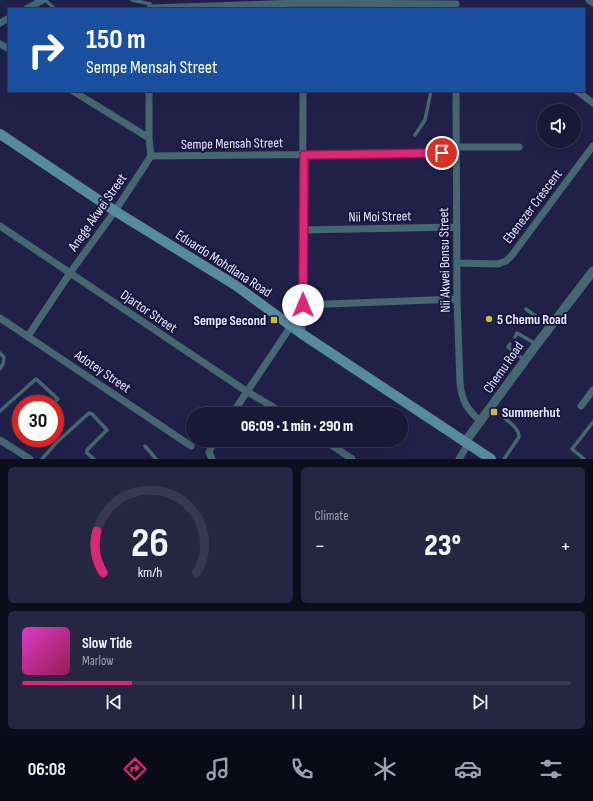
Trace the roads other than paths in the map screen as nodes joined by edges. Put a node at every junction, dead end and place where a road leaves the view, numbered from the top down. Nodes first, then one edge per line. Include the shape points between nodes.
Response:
1 (44, 0) edge
2 (132, 0) edge
3 (588, 0) edge
4 (261, 3) edge
5 (593, 3) edge
6 (302, 4) edge
7 (456, 4) edge
8 (150, 5) edge
9 (28, 8) edge
10 (54, 8) edge
11 (75, 92) edge
12 (149, 92) edge
13 (303, 92) edge
14 (431, 92) edge
15 (456, 92) edge
16 (578, 92) edge
17 (593, 104) edge
18 (0, 134) edge
19 (415, 135) dead end
20 (149, 138) junction
21 (593, 146) edge
22 (520, 147) dead end
23 (457, 150) junction
24 (304, 155) junction
25 (151, 156) junction
26 (115, 211) junction
27 (0, 226) edge
28 (457, 227) junction
29 (303, 230) junction
30 (458, 263) junction
31 (593, 271) edge
32 (70, 273) junction
33 (458, 299) junction
34 (303, 305) junction
35 (526, 309) dead end
36 (0, 318) edge
37 (291, 326) junction
38 (550, 326) junction
39 (302, 334) junction
40 (28, 336) junction
41 (515, 337) dead end
42 (510, 344) dead end
43 (537, 344) junction
44 (0, 353) edge
45 (525, 361) junction
46 (0, 370) edge
47 (593, 390) edge
48 (246, 391) junction
49 (19, 395) edge
50 (54, 395) edge
51 (12, 401) edge
52 (580, 406) dead end
53 (236, 407) edge
54 (273, 407) edge
55 (0, 412) edge
56 (503, 417) dead end
57 (481, 422) junction
58 (593, 422) edge
59 (64, 436) edge
60 (0, 440) edge
61 (186, 443) edge
62 (467, 443) junction
63 (145, 446) dead end
64 (53, 447) edge
65 (212, 447) edge
66 (334, 447) edge
67 (210, 457) edge
68 (30, 459) edge
69 (42, 459) edge
70 (94, 459) edge
71 (156, 459) edge
72 (352, 459) edge
73 (459, 459) edge
74 (491, 459) edge
75 (504, 459) edge
76 (584, 459) edge

1 - 9 street
1 - 10 lane
2 - 8 lane
3 - 5 street
4 - 6 street
4 - 8 street
6 - 7 street
11 - 20 street
12 - 20 street
13 - 24 street
14 - 19 lane via 425,120
15 - 23 street, Nii Akwei Bonsu Street
16 - 17 street
18 - 26 main road, Eduardo Mohdlana Road
20 - 25 street
21 - 30 street, Ebenezer Crescent via 506,261 498,264
22 - 23 street, Sempe Mensah Street
23 - 24 street, Sempe Mensah Street
23 - 28 street, Nii Akwei Bonsu Street
24 - 25 street, Sempe Mensah Street
24 - 29 street
25 - 26 street, Anege Akwei Street
26 - 32 street, Anege Akwei Street
26 - 37 main road, Eduardo Mohdlana Road via 228,280
27 - 32 street, Djartor Street
28 - 29 street, Nii Moi Street
28 - 30 street, Nii Akwei Bonsu Street
29 - 34 street
30 - 33 street, Nii Akwei Bonsu Street
31 - 38 street, Chemu Road
32 - 40 street, Anege Akwei Street
32 - 48 street, Djartor Street
33 - 34 street
33 - 57 street, Nii Akwei Bonsu Street via 461,394 466,406
34 - 39 street
35 - 38 lane
36 - 40 street, Adotey Street
37 - 39 main road, Eduardo Mohdlana Road
37 - 48 street
38 - 43 street, Chemu Road
39 - 62 main road, Eduardo Mohdlana Road
40 - 61 street, Adotey Street
41 - 43 lane via 517,333
42 - 45 lane via 508,347
43 - 45 street, Chemu Road
44 - 46 lane via 4,357
45 - 57 street, Chemu Road
47 - 52 street
48 - 53 street
48 - 54 street, Djartor Street
49 - 50 lane via 36,379
51 - 55 lane
56 - 75 lane via 518,430 519,434
57 - 62 street, Chemu Road
58 - 76 lane via 572,449
59 - 70 lane via 91,413 107,430 87,450
60 - 68 street
62 - 73 street
62 - 74 main road, Eduardo Mohdlana Road
63 - 71 lane
64 - 69 lane
65 - 67 street
66 - 72 street

